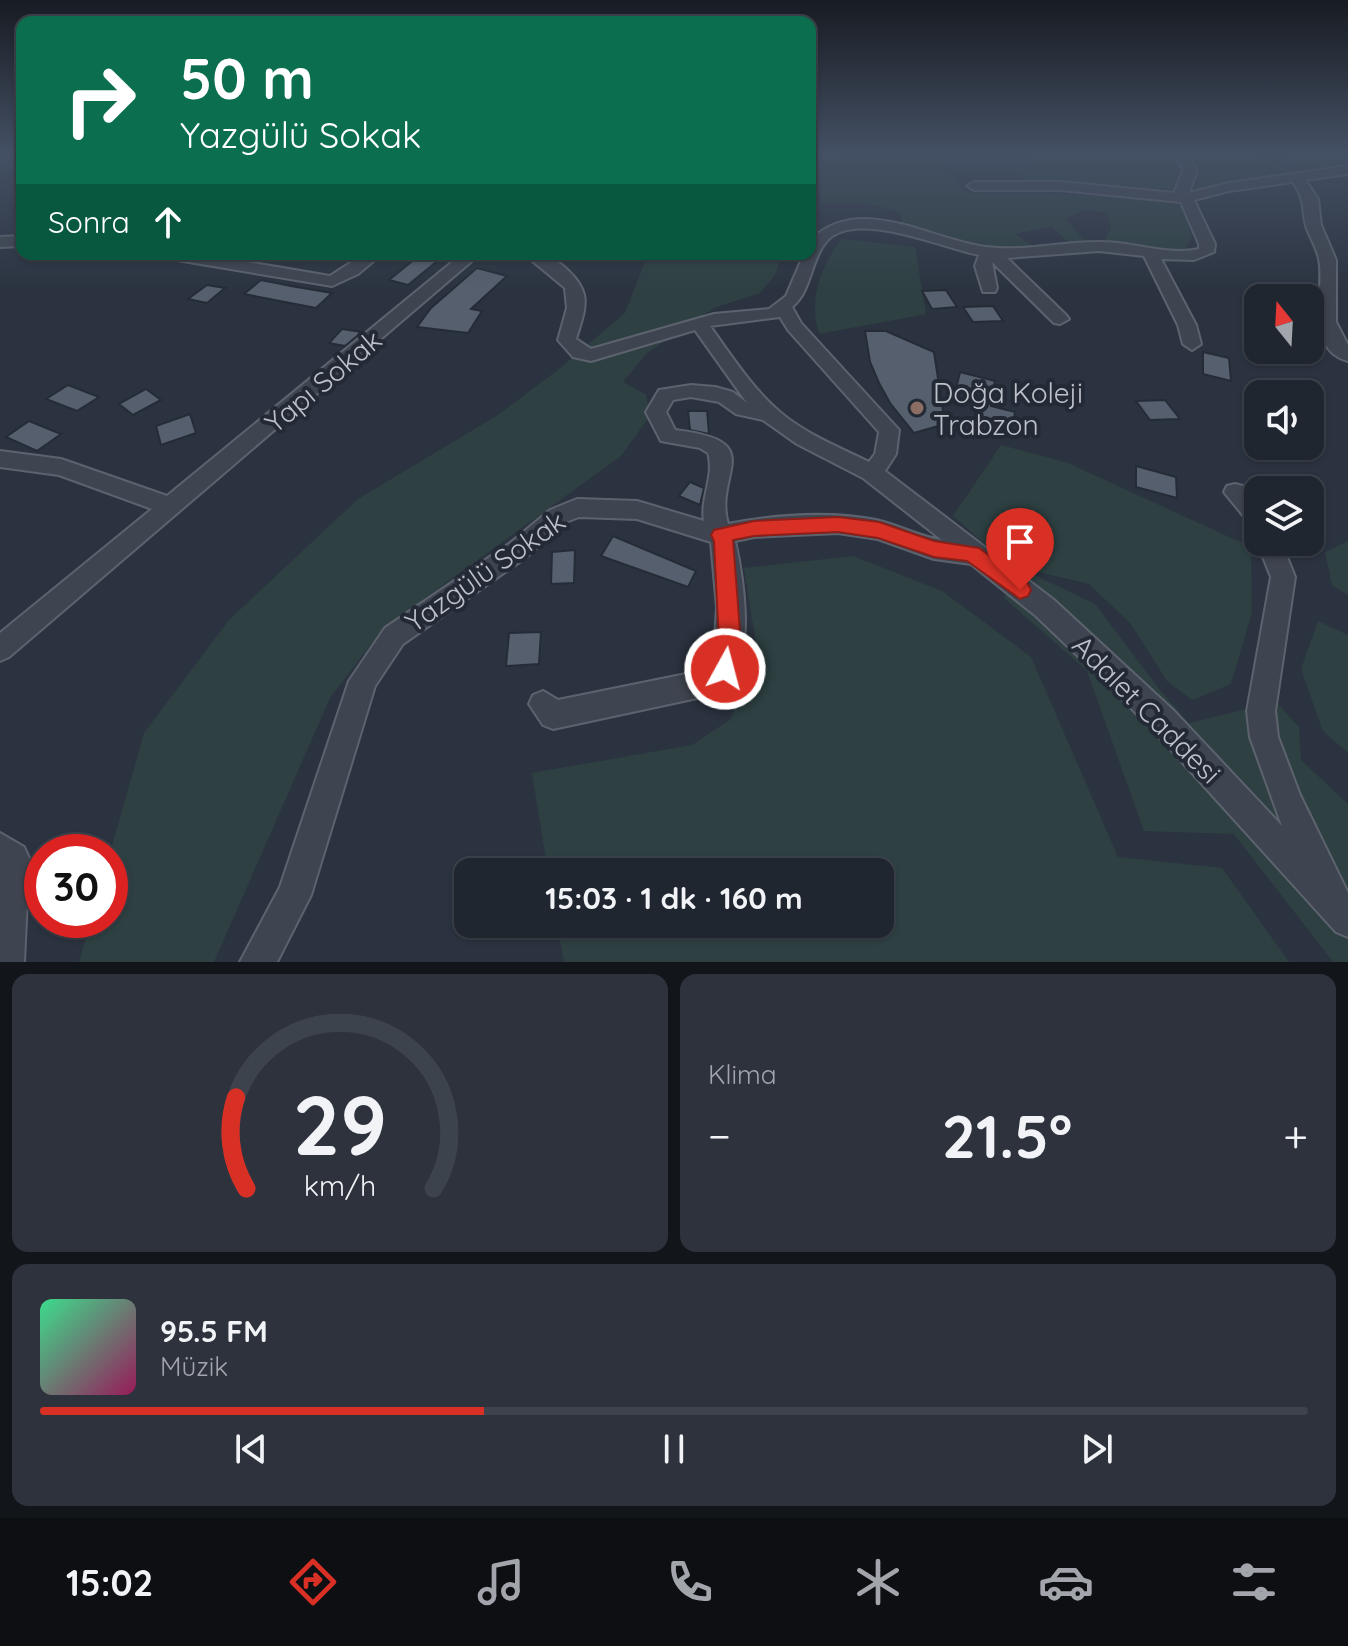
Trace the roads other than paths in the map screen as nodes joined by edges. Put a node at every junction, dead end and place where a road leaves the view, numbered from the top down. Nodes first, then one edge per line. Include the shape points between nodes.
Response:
1 (1187, 200) edge
2 (1311, 200) edge
3 (816, 246) edge
4 (988, 252) junction
5 (1150, 253) junction
6 (242, 260) edge
7 (366, 260) edge
8 (465, 260) edge
9 (540, 260) edge
10 (810, 260) edge
11 (989, 288) dead end
12 (784, 308) junction
13 (1060, 319) dead end
14 (700, 324) junction
15 (1192, 344) dead end
16 (1348, 355) edge
17 (770, 414) junction
18 (0, 459) edge
19 (871, 472) junction
20 (1235, 492) dead end
21 (1244, 502) edge
22 (172, 507) junction
23 (720, 535) junction
24 (972, 554) junction
25 (1275, 556) edge
26 (0, 649) edge
27 (543, 704) dead end
28 (0, 849) edge
29 (1344, 916) edge
30 (6, 962) edge
31 (258, 962) edge

1 - 5 street via 1206,252 1184,257
2 - 16 street via 1313,225 1328,260 1327,322
3 - 4 street via 832,229 868,224
4 - 5 street via 1097,246
4 - 11 street via 983,266
4 - 13 street
5 - 15 street
6 - 7 street via 332,281
8 - 22 street, Yapı Sokak
9 - 14 street via 575,285 578,293 567,340 580,353 611,352
10 - 12 street
12 - 14 street via 774,314
12 - 19 street via 794,326 889,430 883,461
14 - 17 street
17 - 19 street, Adalet Caddesi
17 - 23 street via 732,404 726,397 691,391 666,395 658,403 658,421 668,436 716,449 719,491 713,512
18 - 22 street via 61,467
19 - 24 street, Adalet Caddesi
20 - 21 street
22 - 26 street, Yapı Sokak
23 - 24 street, Yazgülü Sokak via 838,524
23 - 27 street via 730,644 725,669 702,684 553,715
23 - 31 street, Yazgülü Sokak via 637,510 577,508 558,516 517,551 394,636 363,681 294,895
24 - 29 street, Adalet Caddesi via 1045,608 1109,667
25 - 29 street via 1283,577 1261,711 1264,737 1287,802
28 - 30 street via 13,858

